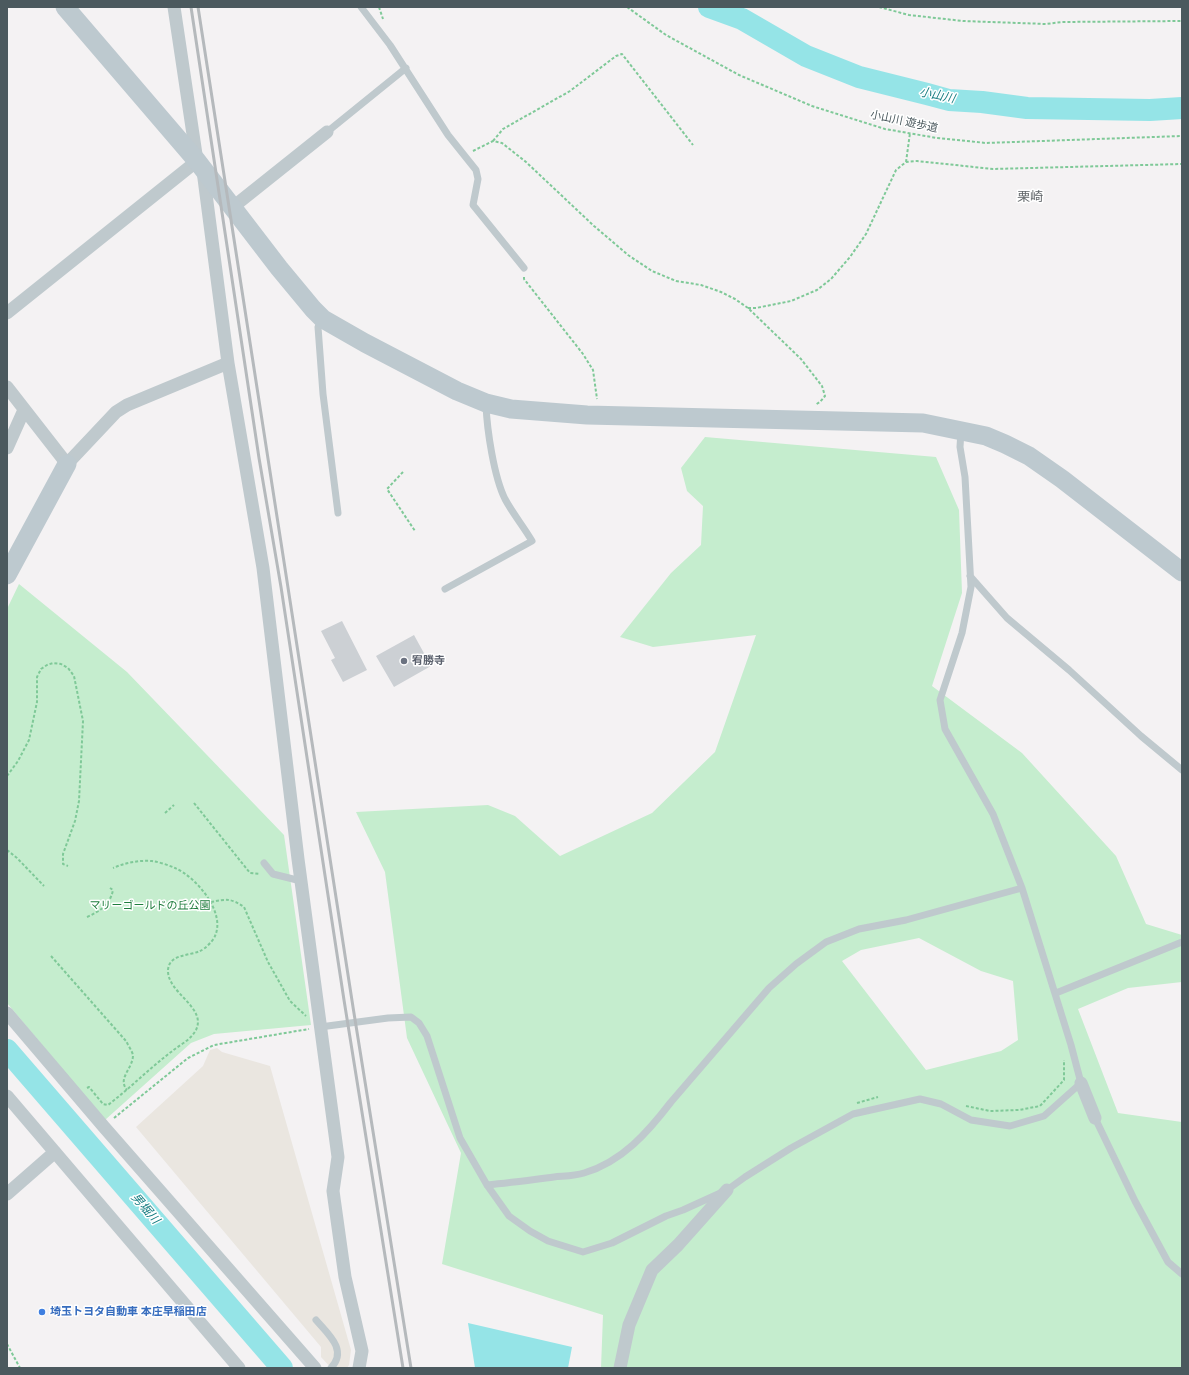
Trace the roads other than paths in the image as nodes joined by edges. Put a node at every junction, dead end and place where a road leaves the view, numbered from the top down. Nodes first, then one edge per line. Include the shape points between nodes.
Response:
1 (65, 7) edge
2 (174, 7) edge
3 (360, 7) edge
4 (406, 68) junction
5 (327, 132) joint
6 (200, 165) junction
7 (232, 207) junction
8 (524, 268) road end
9 (7, 313) edge
10 (324, 319) junction
11 (228, 363) junction
12 (7, 387) edge
13 (486, 403) junction
14 (24, 410) junction
15 (961, 430) junction
16 (7, 448) edge
17 (67, 464) junction
18 (338, 513) dead end
19 (1182, 572) edge
20 (7, 575) edge
21 (970, 576) junction
22 (445, 589) dead end
23 (1182, 770) edge
24 (264, 862) dead end
25 (301, 881) junction
26 (1022, 888) junction
27 (1182, 942) edge
28 (1056, 993) junction
29 (7, 1012) edge
30 (323, 1025) junction
31 (1081, 1083) junction
32 (7, 1096) edge
33 (1095, 1118) joint
34 (55, 1152) junction
35 (487, 1185) junction
36 (728, 1190) junction
37 (7, 1194) edge
38 (1182, 1274) edge
39 (316, 1320) dead end
40 (239, 1368) edge
41 (314, 1368) edge
42 (331, 1368) edge
43 (359, 1368) edge
44 (620, 1368) edge

1 - 6 street
2 - 6 street
3 - 4 lane
4 - 5 lane
4 - 8 lane via 433,113 476,170 478,180 473,206
5 - 7 street
6 - 7 street
6 - 9 street
6 - 11 street
7 - 10 street via 279,268
10 - 13 street via 443,384
10 - 18 lane via 318,327 323,394
11 - 17 street via 127,405 116,412
11 - 25 street via 263,568
12 - 14 street
13 - 15 street via 511,409 599,416 923,423
13 - 22 lane via 486,419 496,474 504,498 532,541
14 - 16 street
14 - 17 street
15 - 19 street via 986,436 1029,456
15 - 21 lane
17 - 20 street
21 - 23 lane via 1007,618
21 - 26 lane via 971,587 962,633 940,700 945,729 994,814
24 - 25 lane via 273,874
25 - 30 street
26 - 28 lane
26 - 35 lane via 906,920 859,929 826,942 769,988 656,1122 620,1155 600,1167 583,1173
27 - 28 lane
28 - 31 lane
29 - 41 street
30 - 35 lane via 411,1017 419,1023 427,1036 460,1138
30 - 43 street via 338,1157 333,1191 346,1277 362,1351
31 - 33 street
31 - 36 lane via 1044,1116 1010,1126 971,1120 941,1104 920,1099 853,1114 791,1148
32 - 34 street
33 - 38 lane via 1168,1262
34 - 37 street
34 - 40 street
35 - 36 lane via 509,1216 530,1231 548,1241 583,1252 612,1243 666,1216
36 - 44 street via 652,1270 629,1325
39 - 42 lane via 338,1350 336,1362

